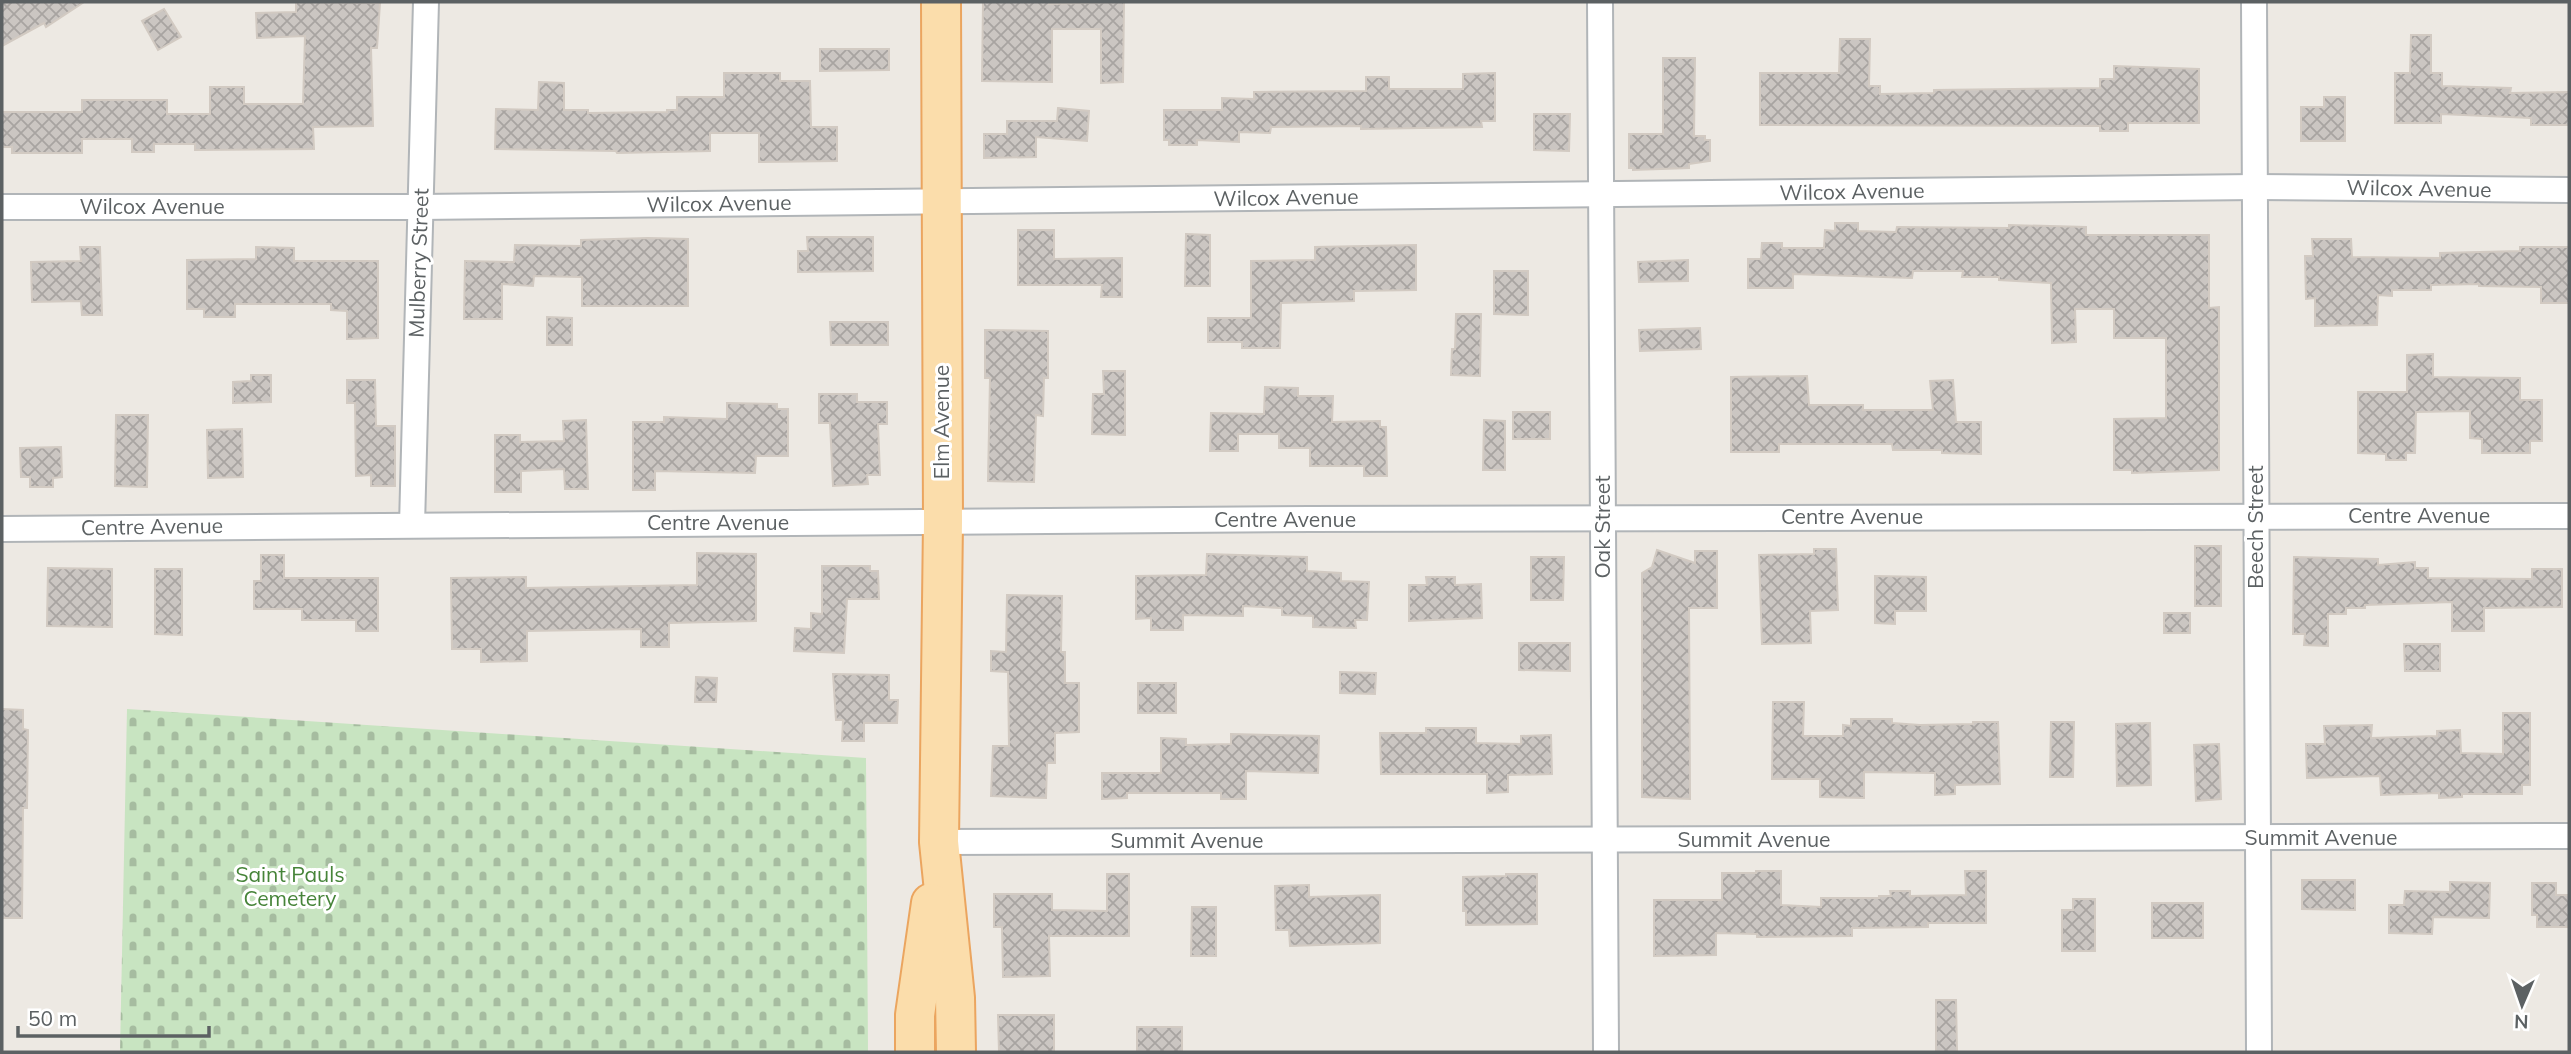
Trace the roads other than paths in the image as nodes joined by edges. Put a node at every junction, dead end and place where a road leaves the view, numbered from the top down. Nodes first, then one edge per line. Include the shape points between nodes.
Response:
1 (426, 2) edge
2 (941, 2) edge
3 (1600, 2) edge
4 (2254, 2) edge
5 (2255, 187) junction
6 (2569, 190) edge
7 (1601, 195) junction
8 (942, 202) junction
9 (2, 207) edge
10 (421, 207) junction
11 (2256, 516) junction
12 (2569, 516) edge
13 (1603, 518) junction
14 (943, 522) junction
15 (412, 524) junction
16 (2, 529) edge
17 (2569, 836) edge
18 (2258, 838) junction
19 (1605, 841) junction
20 (939, 842) junction
21 (915, 1052) edge
22 (956, 1052) edge
23 (1606, 1052) edge
24 (2259, 1052) edge

1 - 10 street, Mulberry Street
2 - 8 main road, Elm Avenue
3 - 7 street, Oak Street
4 - 5 street, Beech Street
5 - 6 street, Wilcox Avenue
5 - 7 street, Wilcox Avenue
5 - 11 street, Beech Street
7 - 8 street, Wilcox Avenue
7 - 13 street, Oak Street
8 - 10 street, Wilcox Avenue
8 - 14 main road, Elm Avenue
9 - 10 street, Wilcox Avenue
10 - 15 street, Mulberry Street
11 - 12 street, Centre Avenue
11 - 13 street, Centre Avenue
11 - 18 street, Beech Street
13 - 14 street, Centre Avenue
13 - 19 street, Oak Street
14 - 15 street, Centre Avenue
14 - 20 main road, Elm Avenue
15 - 16 street, Centre Avenue
17 - 18 street, Summit Avenue
18 - 19 street, Summit Avenue
18 - 24 street, Beech Street
19 - 20 street, Summit Avenue
19 - 23 street, Oak Street
20 - 21 main road, Elm Avenue via 915,1015
20 - 22 main road, Elm Avenue

